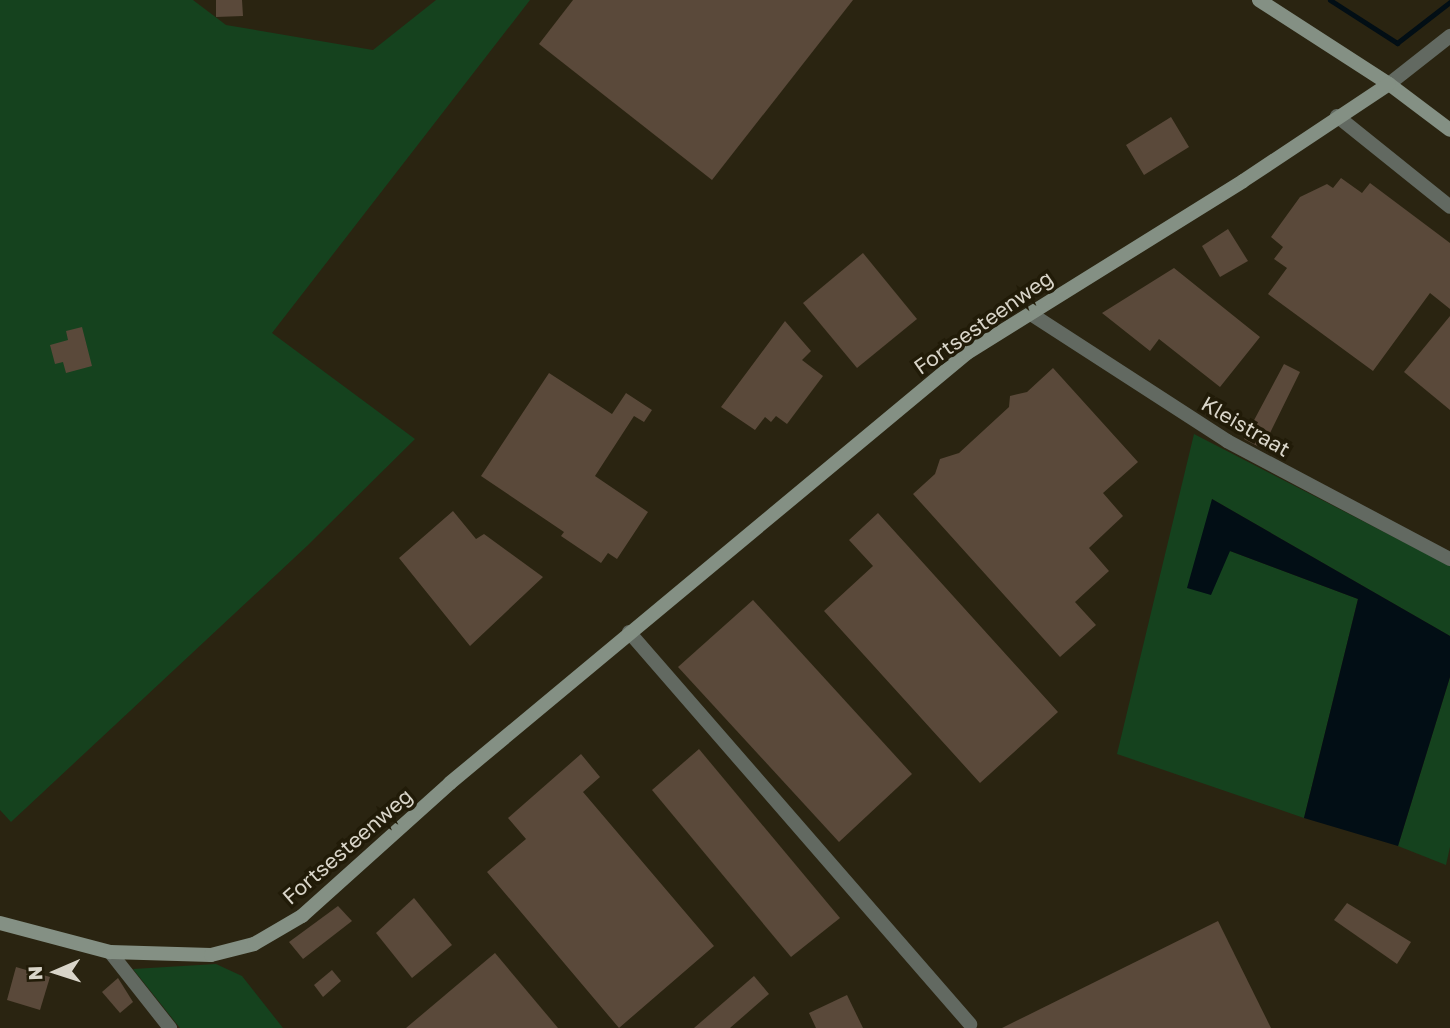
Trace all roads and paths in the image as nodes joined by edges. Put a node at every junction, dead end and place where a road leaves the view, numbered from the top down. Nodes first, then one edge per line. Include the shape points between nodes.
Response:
1 (1259, 0) edge
2 (1450, 36) edge
3 (1389, 84) junction
4 (1337, 116) junction
5 (1450, 130) edge
6 (1450, 207) edge
7 (1031, 314) junction
8 (1450, 559) edge
9 (629, 632) junction
10 (0, 923) edge
11 (110, 952) junction
12 (970, 1024) dead end
13 (170, 1028) edge

1 - 3 street
2 - 3 street
3 - 4 street, Fortsesteenweg
3 - 5 street
4 - 6 street
4 - 7 street, Fortsesteenweg via 1243,181
7 - 8 street, Kleistraat via 1227,442
7 - 9 street, Fortsesteenweg via 956,361
9 - 11 street, Fortsesteenweg via 302,916 254,944 211,955
9 - 12 street
10 - 11 street, Fortsesteenweg
11 - 13 street

